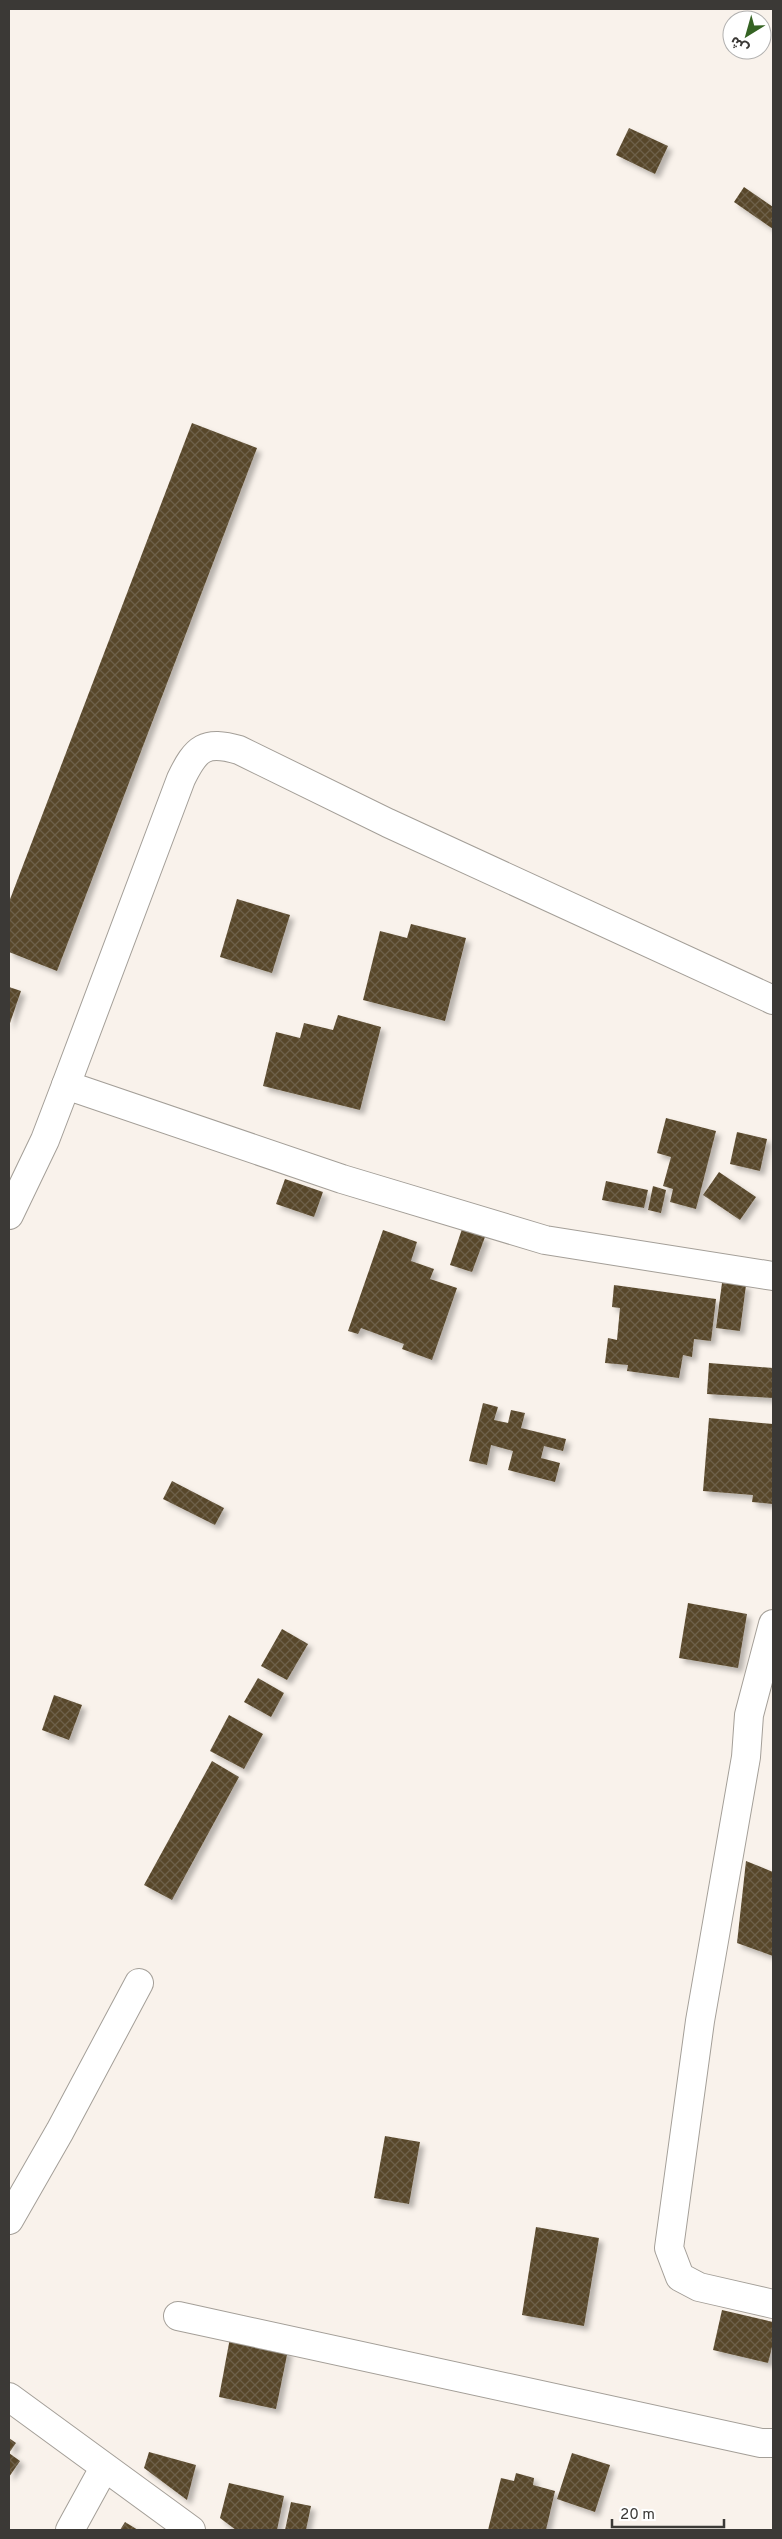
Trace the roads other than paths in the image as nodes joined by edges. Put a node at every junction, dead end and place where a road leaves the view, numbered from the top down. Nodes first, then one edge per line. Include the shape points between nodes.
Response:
1 (773, 1000) edge
2 (66, 1085) junction
3 (9, 1215) edge
4 (773, 1276) edge
5 (773, 1624) edge
6 (139, 1984) dead end
7 (9, 2220) edge
8 (773, 2304) edge
9 (178, 2316) dead end
10 (9, 2396) edge
11 (773, 2443) edge
12 (104, 2468) junction
13 (70, 2530) edge
14 (191, 2530) edge

1 - 2 street via 388,823 239,750 219,744 204,747 189,761 180,779
2 - 3 street via 45,1140
2 - 4 street via 342,1179 545,1240
5 - 8 street via 749,1715 746,1757 700,2021 669,2248 680,2277 699,2286
6 - 7 street
9 - 11 street via 761,2443
10 - 12 street
12 - 13 street
12 - 14 street

